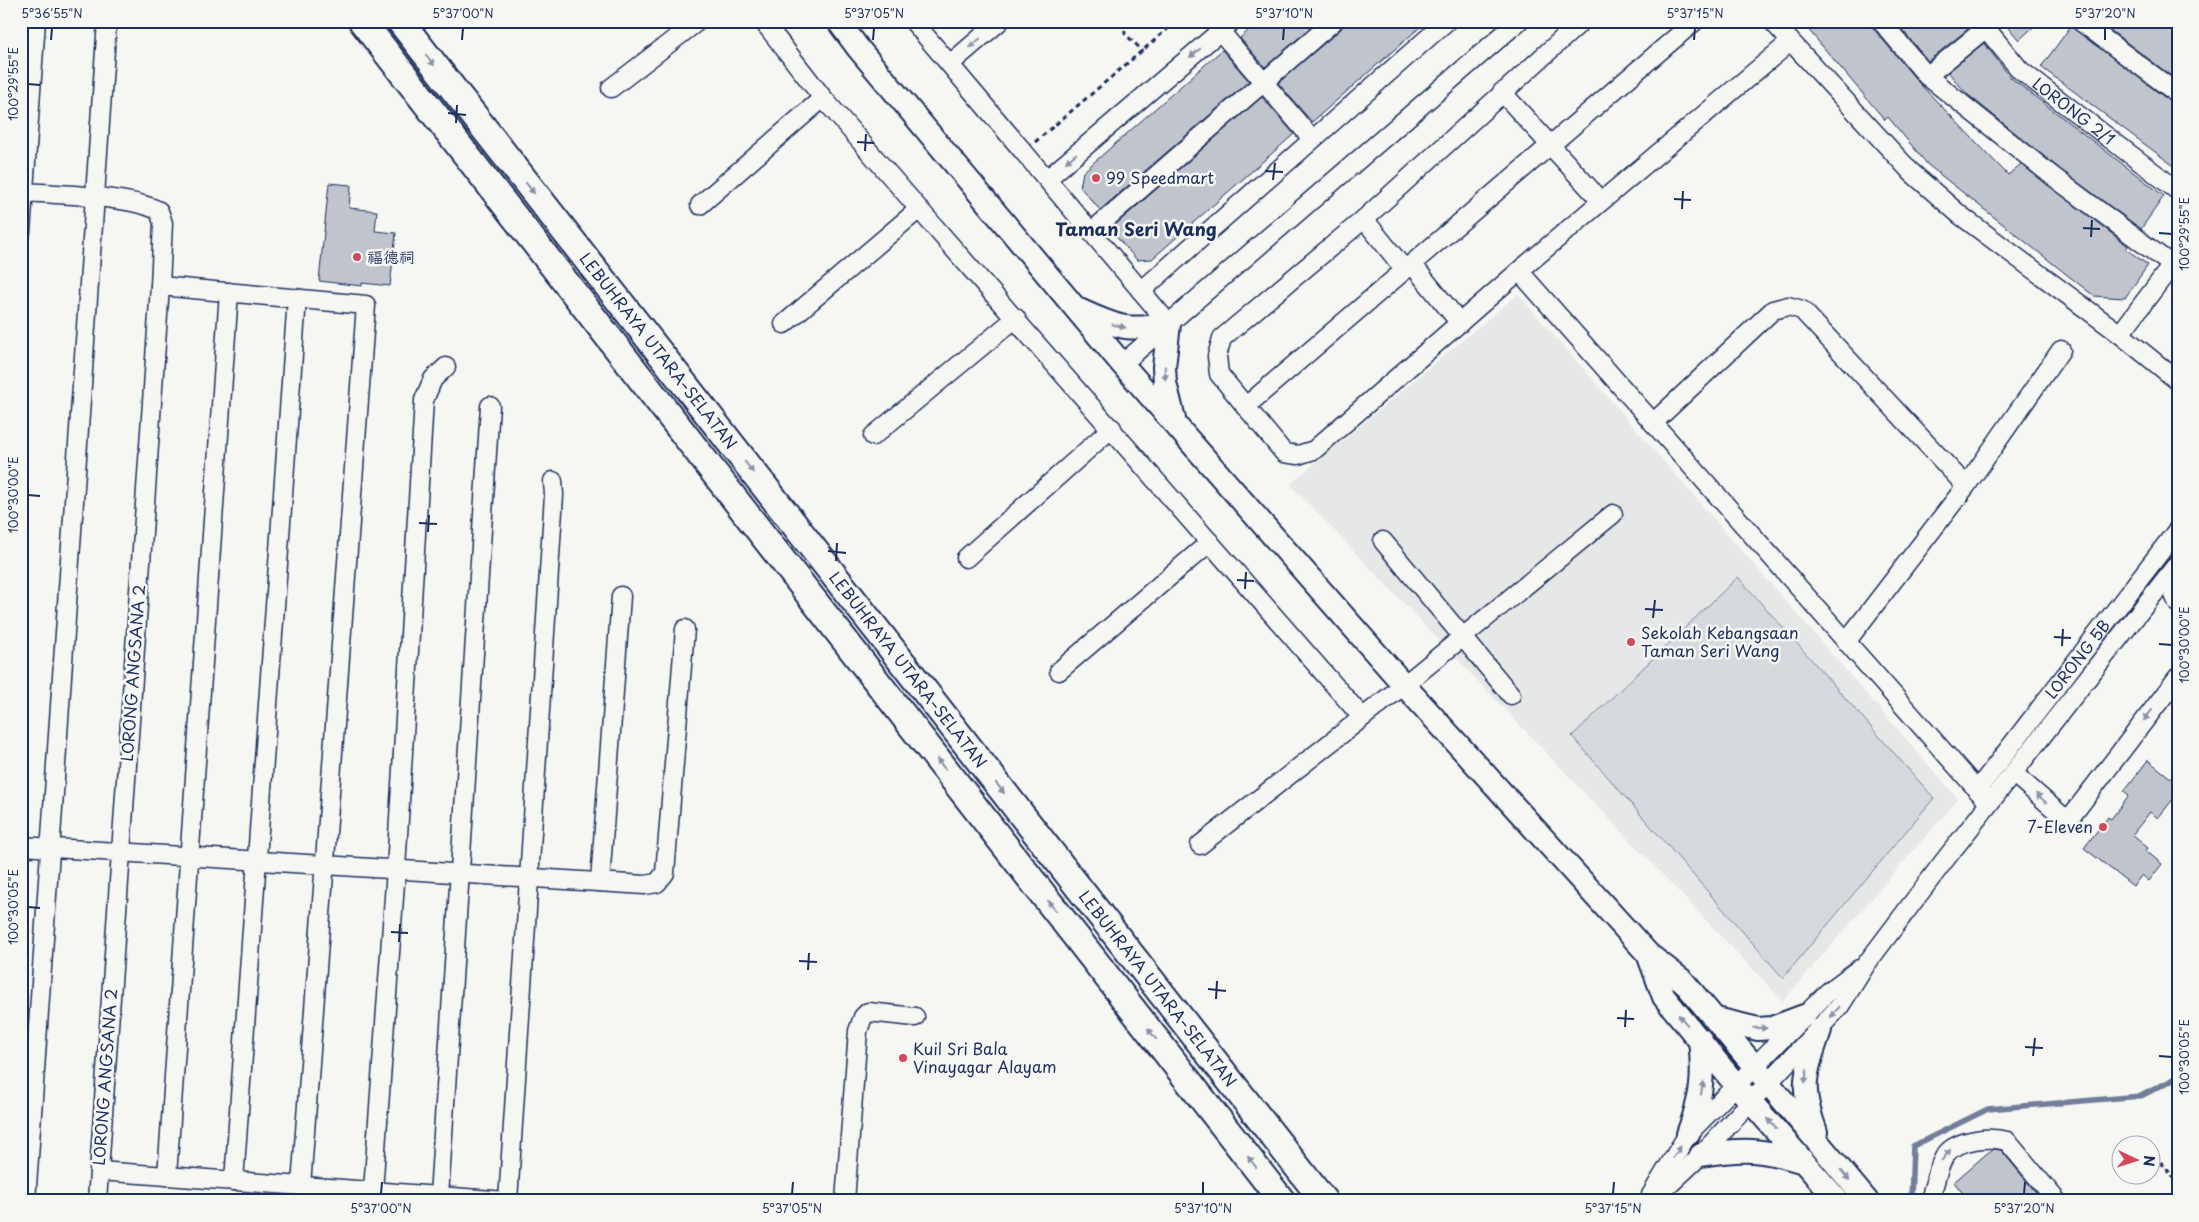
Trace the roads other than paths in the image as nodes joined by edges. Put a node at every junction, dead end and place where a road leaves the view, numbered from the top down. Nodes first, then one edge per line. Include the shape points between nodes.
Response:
1 (36, 21) edge
2 (107, 21) edge
3 (362, 21) edge
4 (400, 21) edge
5 (698, 21) edge
6 (763, 21) edge
7 (838, 21) edge
8 (850, 21) edge
9 (913, 21) edge
10 (1000, 21) edge
11 (1334, 21) edge
12 (1448, 21) edge
13 (1582, 21) edge
14 (1694, 21) edge
15 (1772, 21) edge
16 (1881, 21) edge
17 (2080, 21) edge
18 (1513, 23) edge
19 (1983, 25) edge
20 (1226, 26) edge
21 (1789, 42) junction
22 (858, 48) junction
23 (950, 64) junction
24 (1927, 76) junction
25 (1264, 82) junction
26 (611, 88) dead end
27 (1502, 92) junction
28 (2178, 94) edge
29 (824, 98) junction
30 (1312, 139) junction
31 (1549, 146) junction
32 (1047, 179) junction
33 (2178, 191) edge
34 (23, 192) edge
35 (94, 197) junction
36 (1601, 202) junction
37 (700, 205) dead end
38 (919, 210) junction
39 (1364, 219) junction
40 (21, 232) edge
41 (1091, 232) junction
42 (2175, 263) edge
43 (1409, 267) junction
44 (1519, 271) junction
45 (160, 286) junction
46 (1141, 291) junction
47 (229, 292) junction
48 (297, 298) junction
49 (1074, 307) junction
50 (1016, 318) junction
51 (1460, 323) junction
52 (784, 324) dead end
53 (1169, 324) junction
54 (2120, 334) junction
55 (2062, 350) dead end
56 (1122, 364) junction
57 (446, 367) dead end
58 (2178, 381) edge
59 (490, 406) dead end
60 (1245, 407) junction
61 (1175, 422) junction
62 (1653, 423) junction
63 (1112, 428) junction
64 (873, 436) dead end
65 (553, 481) dead end
66 (1966, 486) junction
67 (1613, 514) dead end
68 (2178, 529) edge
69 (1383, 541) dead end
70 (1210, 542) junction
71 (966, 558) dead end
72 (2178, 563) edge
73 (2167, 578) junction
74 (621, 596) dead end
75 (2178, 604) edge
76 (685, 629) dead end
77 (1462, 637) junction
78 (1846, 642) junction
79 (1059, 671) dead end
80 (2178, 677) edge
81 (1404, 685) junction
82 (1511, 694) dead end
83 (1362, 717) junction
84 (2013, 773) junction
85 (1977, 790) junction
86 (1989, 804) junction
87 (1200, 845) dead end
88 (21, 846) edge
89 (51, 848) junction
90 (121, 852) junction
91 (189, 856) junction
92 (257, 860) junction
93 (324, 864) junction
94 (396, 869) junction
95 (458, 873) junction
96 (530, 878) junction
97 (600, 882) junction
98 (1648, 954) junction
99 (915, 1017) dead end
100 (1716, 1019) junction
101 (1812, 1023) junction
102 (1700, 1039) junction
103 (1754, 1066) junction
104 (1770, 1084) junction
105 (1736, 1085) junction
106 (1753, 1102) junction
107 (1688, 1134) junction
108 (1820, 1146) junction
109 (1701, 1155) junction
110 (1804, 1162) junction
111 (99, 1171) junction
112 (166, 1176) junction
113 (234, 1181) junction
114 (301, 1186) junction
115 (373, 1191) junction
116 (430, 1197) edge
117 (1930, 1200) edge
118 (26, 1201) edge
119 (97, 1201) edge
120 (501, 1201) edge
121 (845, 1201) edge
122 (1282, 1201) edge
123 (1324, 1201) edge
124 (1650, 1201) edge
125 (1838, 1201) edge
126 (1867, 1201) edge
127 (2057, 1201) edge

1 - 34 street
2 - 35 street
122 -> 3 highway, LEBUHRAYA UTARA–SELATAN
4 -> 123 highway, LEBUHRAYA UTARA–SELATAN
5 - 26 street
6 - 29 street
7 - 22 main road
8 - 22 main road
9 - 23 street
10 -> 23 street
11 - 25 street
12 - 30 street
13 - 27 street
14 - 31 street
15 - 21 street
16 - 24 street
17 - 28 street
18 - 53 street
19 - 24 street
19 - 33 street, LORONG 2/1 via 2020,70
20 - 25 street
20 -> 32 street
21 - 36 street
21 - 54 street via 1911,172 1960,215
22 - 49 main road
23 - 32 street
24 - 42 street via 2055,178
25 - 30 street
25 - 41 street
27 - 31 street
27 - 39 street
29 - 37 street
29 - 38 street
30 - 46 street
31 - 36 street
31 - 43 street
32 - 41 street
34 - 35 street
34 - 40 street
35 - 45 street, LORONG ANGSANA 2 via 150,206 159,211 162,223
35 - 89 street
36 - 44 street
38 - 50 street
38 - 52 street
39 - 43 street
39 - 60 street via 1222,338 1217,356 1219,374
41 - 46 street
42 - 54 street
43 - 51 street
43 - 60 street
44 - 51 street
44 - 62 street
45 - 47 street
45 - 90 street, LORONG ANGSANA 2
46 - 53 street
47 - 48 street
47 - 91 street
48 - 92 street
48 - 93 street via 366,305
49 -> 53 main road via 1117,327 1142,329
49 - 56 main road
50 - 63 street
50 - 64 street
51 - 60 street via 1314,450 1298,455 1284,453
53 - 56 street
53 -> 61 main road via 1164,367
54 - 58 street
55 - 66 street
56 - 61 main road
57 - 94 street via 433,379 424,400
59 - 95 street
61 - 81 main road
62 - 66 street via 1773,310 1788,306 1802,310
62 - 78 street
63 - 70 street
63 - 71 street
65 - 96 street
66 - 78 street
67 - 77 street
68 - 85 street, LORONG 5B
69 - 77 street
70 - 79 street
70 - 83 street
72 - 73 street
73 - 75 street
73 - 84 street
74 - 97 street
76 - 97 street via 665,873 657,883 645,885
77 - 81 street
77 - 82 street
78 - 85 street
80 -> 84 street via 2067,817
81 - 83 street
81 - 98 main road
83 - 87 street
84 - 86 street
85 - 86 street
86 - 101 street via 1867,963 1840,1006
88 - 89 street
89 - 90 street
89 - 118 street
90 - 91 street
90 - 111 street, LORONG ANGSANA 2
91 - 92 street
91 - 112 street
92 - 93 street
92 - 113 street
93 - 94 street
93 - 114 street
94 - 95 street
94 - 115 street
95 - 96 street
95 - 116 street
96 - 97 street
96 - 120 street
98 - 100 main road via 1683,981
102 -> 98 main road via 1664,997
99 - 121 street via 868,1012 863,1017 858,1031
100 -> 101 main road via 1758,1029
100 - 103 main road
101 - 103 street
101 - 104 street
101 -> 108 main road via 1804,1088 1807,1111
102 - 105 main road
107 -> 102 main road via 1703,1079
103 - 104 main road
103 - 105 street
104 - 106 street
104 - 108 main road
105 - 106 main road
105 - 107 street
106 - 109 street
110 -> 106 main road
124 -> 107 street
108 -> 126 main road
109 - 110 main road via 1752,1150
109 - 124 street
110 - 125 main road
111 - 112 street
111 - 119 street, LORONG ANGSANA 2
112 - 113 street
113 - 114 street
114 - 115 street
115 - 116 street
116 - 120 street
117 -> 127 street via 1948,1150 1958,1143 2000,1139 2007,1141

